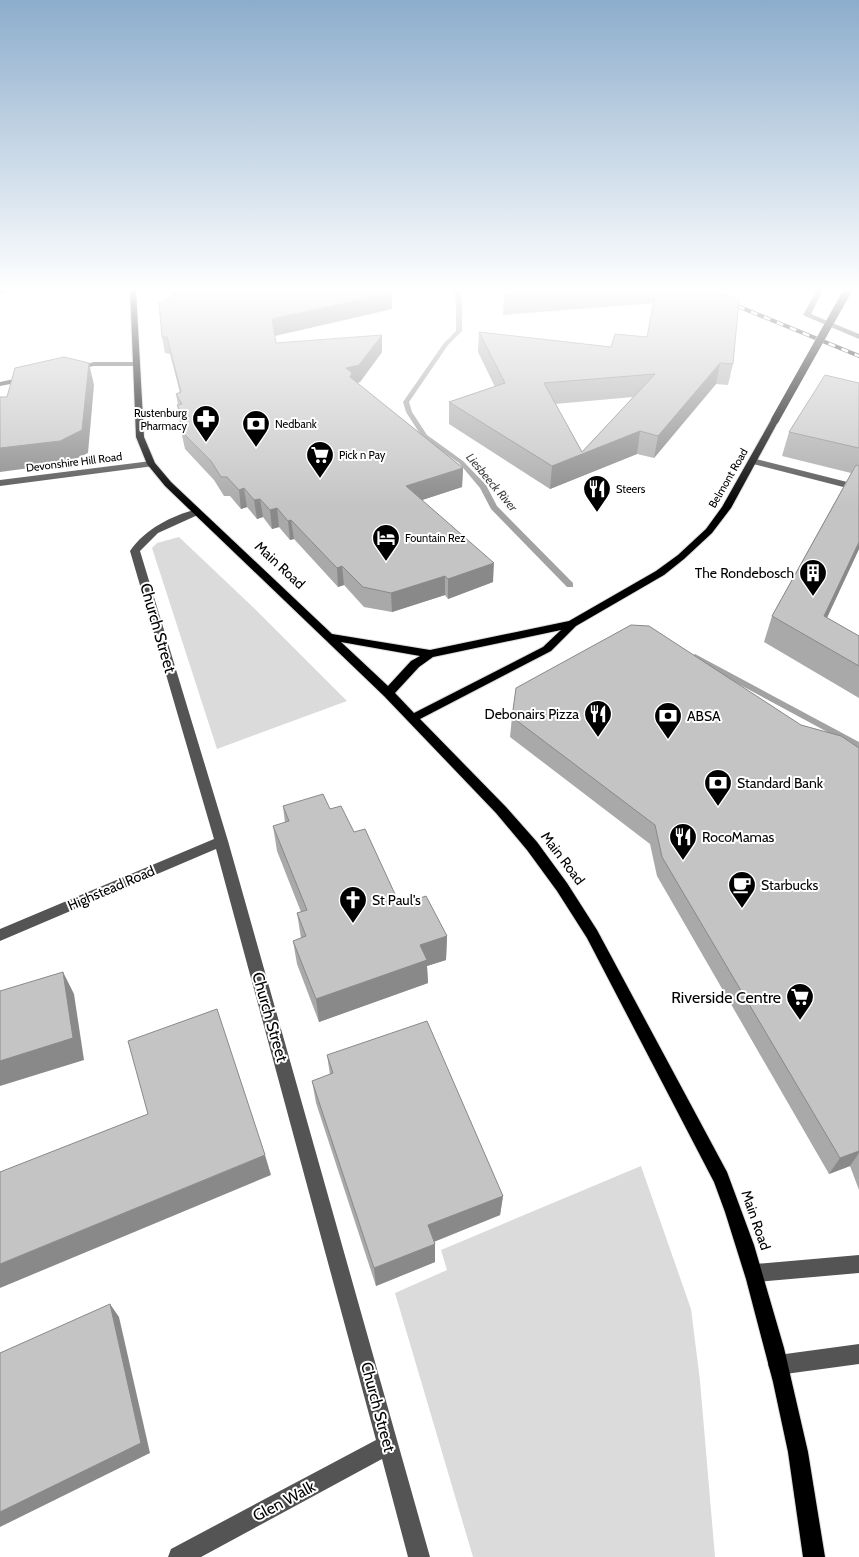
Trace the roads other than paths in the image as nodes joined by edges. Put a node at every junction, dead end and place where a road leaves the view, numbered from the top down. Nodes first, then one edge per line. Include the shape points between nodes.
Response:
1 (807, 363) edge
2 (136, 364) joint
3 (64, 370) edge
4 (37, 376) edge
5 (0, 384) edge
6 (752, 461) junction
7 (152, 464) junction
8 (0, 483) edge
9 (859, 488) edge
10 (197, 512) junction
11 (572, 624) junction
12 (330, 637) junction
13 (430, 654) junction
14 (388, 693) junction
15 (413, 718) junction
16 (221, 842) junction
17 (0, 935) edge
18 (859, 1264) edge
19 (755, 1273) junction
20 (859, 1354) edge
21 (778, 1365) junction
22 (389, 1444) junction
23 (179, 1557) edge
24 (419, 1557) edge
25 (814, 1557) edge

1 - 6 main road, Belmont Road, bridge
2 - 3 street via 94,364
2 - 7 main road, Main Road via 140,437
4 - 5 street
6 - 9 street
6 - 11 main road, Belmont Road via 717,522 681,558
7 - 8 street, Devonshire Hill Road
7 - 10 main road, Main Road
10 - 12 main road, Main Road
10 - 16 street, Church Street via 148,535 135,550
11 - 13 main road, Belmont Road
11 - 15 main road, Belmont Road via 546,649
12 - 13 main road
12 - 14 main road, Main Road
13 - 14 main road, Belmont Road via 415,664
14 - 15 main road, Main Road
15 - 19 main road, Main Road via 532,846 592,934 721,1178
16 - 17 street, Highstead Road
16 - 22 street, Church Street
18 - 19 street
19 - 21 main road, Main Road
20 - 21 street
21 - 25 main road, Main Road via 798,1452
22 - 23 street, Glen Walk
22 - 24 street, Church Street

